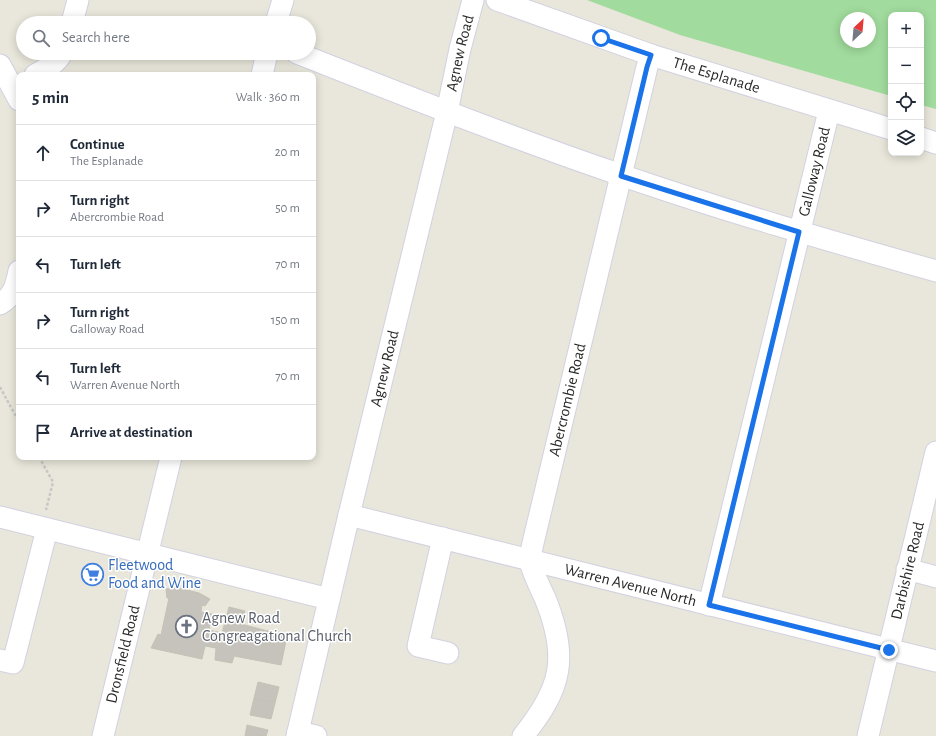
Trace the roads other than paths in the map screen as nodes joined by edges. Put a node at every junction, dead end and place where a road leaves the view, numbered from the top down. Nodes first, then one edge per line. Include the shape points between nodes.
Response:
1 (78, 0) edge
2 (283, 0) edge
3 (473, 0) edge
4 (498, 0) edge
5 (74, 16) edge
6 (278, 16) edge
7 (651, 55) junction
8 (58, 60) edge
9 (265, 60) edge
10 (315, 60) edge
11 (0, 65) edge
12 (41, 72) edge
13 (263, 72) edge
14 (16, 89) edge
15 (829, 111) junction
16 (447, 112) junction
17 (888, 128) edge
18 (924, 139) edge
19 (936, 143) edge
20 (621, 176) junction
21 (799, 232) junction
22 (936, 271) edge
23 (16, 283) edge
24 (0, 304) edge
25 (936, 452) edge
26 (170, 460) edge
27 (349, 515) junction
28 (0, 517) edge
29 (44, 528) junction
30 (443, 538) junction
31 (147, 554) junction
32 (530, 560) junction
33 (907, 569) junction
34 (936, 577) edge
35 (329, 600) junction
36 (709, 605) junction
37 (889, 650) junction
38 (448, 653) dead end
39 (0, 660) edge
40 (936, 661) edge
41 (304, 734) edge
42 (103, 736) edge
43 (523, 736) edge
44 (868, 736) edge

1 - 5 street
2 - 6 street
3 - 16 street, Agnew Road
4 - 7 street, The Esplanade
7 - 15 street, The Esplanade
7 - 20 street, Abercrombie Road
8 - 12 street
9 - 13 street
10 - 16 street
11 - 14 street
15 - 17 street, The Esplanade
15 - 21 street, Galloway Road
16 - 20 street
16 - 27 street, Agnew Road
18 - 19 street
20 - 21 street
20 - 32 street, Abercrombie Road
21 - 22 street
21 - 36 street, Galloway Road
23 - 24 street via 9,298
25 - 33 street, Darbishire Road
26 - 31 street, Dronsfield Road
27 - 30 street, Warren Avenue North
27 - 35 street, Agnew Road
28 - 29 street
29 - 31 street
29 - 39 street via 12,663
30 - 32 street, Warren Avenue North
30 - 38 street via 418,646
31 - 35 street
31 - 42 street, Dronsfield Road
32 - 36 street, Warren Avenue North
32 - 43 street via 556,630 560,654 557,677 550,697
33 - 34 street
33 - 37 street, Darbishire Road
35 - 41 street, Agnew Road
36 - 37 street, Warren Avenue North
37 - 40 street, Warren Avenue North
37 - 44 street, Darbishire Road

